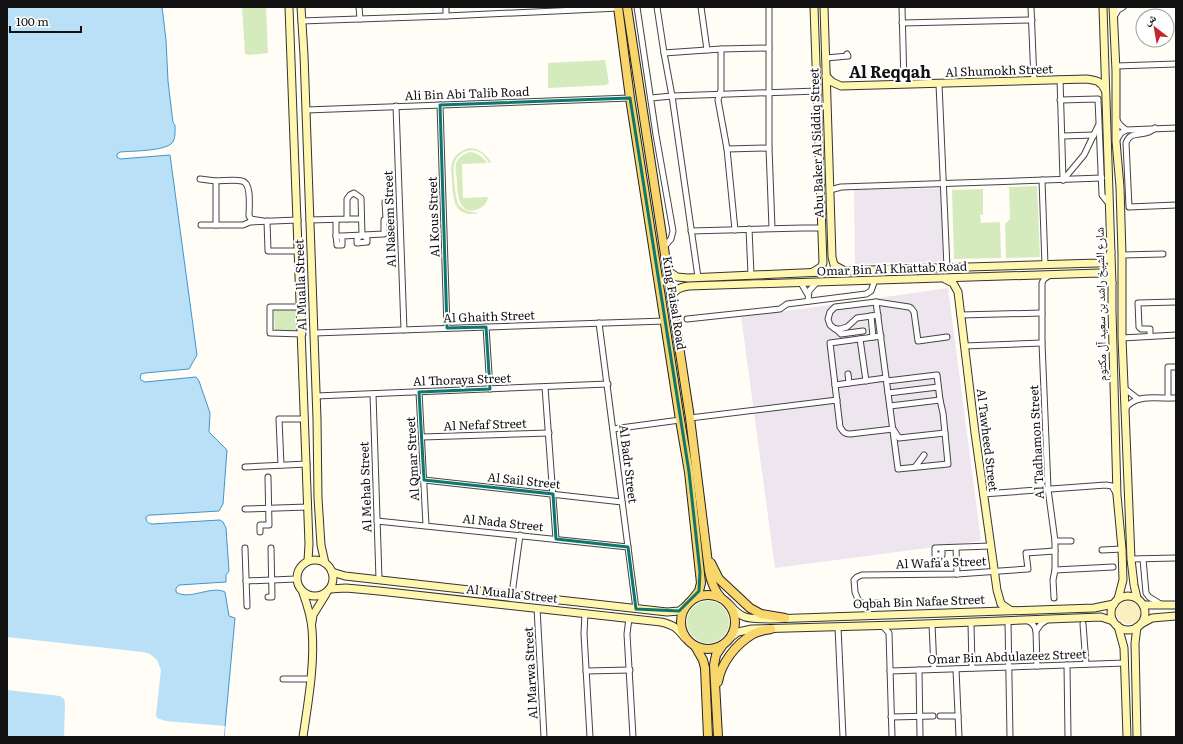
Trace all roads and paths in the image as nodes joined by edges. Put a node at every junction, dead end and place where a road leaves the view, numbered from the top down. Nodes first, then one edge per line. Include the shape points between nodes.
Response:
1 (289, 7) edge
2 (301, 7) edge
3 (360, 7) edge
4 (446, 7) edge
5 (621, 7) edge
6 (637, 7) edge
7 (657, 7) edge
8 (701, 7) edge
9 (769, 7) edge
10 (814, 7) edge
11 (824, 7) edge
12 (902, 7) edge
13 (1031, 7) edge
14 (1103, 7) edge
15 (1113, 7) edge
16 (1123, 7) edge
17 (542, 9) edge
18 (446, 16) junction
19 (815, 18) junction
20 (1113, 18) junction
21 (360, 19) junction
22 (1032, 20) junction
23 (301, 21) junction
24 (902, 23) junction
25 (1104, 46) junction
26 (770, 48) junction
27 (721, 49) junction
28 (707, 50) junction
29 (664, 53) junction
30 (826, 58) junction
31 (1105, 64) junction
32 (1176, 64) edge
33 (1116, 66) junction
34 (826, 76) junction
35 (1086, 79) junction
36 (1060, 80) junction
37 (1034, 81) junction
38 (904, 84) junction
39 (939, 84) junction
40 (841, 86) junction
41 (817, 91) junction
42 (1117, 91) junction
43 (1106, 92) junction
44 (769, 93) junction
45 (719, 95) junction
46 (672, 96) junction
47 (630, 98) junction
48 (651, 98) junction
49 (1060, 100) junction
50 (827, 101) junction
51 (440, 105) junction
52 (396, 106) junction
53 (294, 110) junction
54 (306, 110) junction
55 (1116, 117) junction
56 (1099, 123) junction
57 (818, 127) junction
58 (1155, 128) junction
59 (1176, 128) edge
60 (1126, 130) junction
61 (1094, 135) junction
62 (1062, 136) junction
63 (1116, 141) junction
64 (769, 148) junction
65 (727, 149) junction
66 (829, 166) junction
67 (308, 167) junction
68 (1102, 178) junction
69 (200, 179) dead end
70 (1042, 180) junction
71 (1063, 180) junction
72 (216, 181) junction
73 (943, 184) junction
74 (1120, 187) junction
75 (1128, 187) junction
76 (830, 190) junction
77 (1110, 204) junction
78 (1176, 205) edge
79 (347, 219) junction
80 (361, 219) junction
81 (386, 219) dead end
82 (298, 220) junction
83 (309, 220) junction
84 (336, 220) junction
85 (265, 221) junction
86 (201, 225) dead end
87 (216, 225) junction
88 (772, 228) junction
89 (822, 228) junction
90 (749, 229) junction
91 (735, 230) junction
92 (691, 231) junction
93 (362, 235) junction
94 (664, 247) junction
95 (299, 251) junction
96 (1111, 252) junction
97 (1163, 254) dead end
98 (1122, 255) junction
99 (1045, 265) junction
100 (1014, 266) junction
101 (947, 268) junction
102 (668, 271) junction
103 (845, 271) junction
104 (812, 272) junction
105 (751, 274) junction
106 (1051, 274) junction
107 (736, 275) junction
108 (1036, 275) junction
109 (1013, 276) junction
110 (698, 277) junction
111 (973, 277) junction
112 (941, 278) junction
113 (875, 280) junction
114 (801, 283) junction
115 (816, 283) junction
116 (1042, 283) junction
117 (736, 285) junction
118 (1112, 285) junction
119 (958, 292) junction
120 (808, 295) junction
121 (671, 297) junction
122 (808, 301) junction
123 (876, 302) junction
124 (1176, 302) edge
125 (301, 307) junction
126 (1112, 310) junction
127 (1042, 313) junction
128 (878, 315) junction
129 (960, 315) junction
130 (871, 316) junction
131 (687, 319) dead end
132 (664, 321) junction
133 (599, 323) junction
134 (486, 327) junction
135 (448, 328) junction
136 (835, 329) junction
137 (404, 330) junction
138 (863, 331) dead end
139 (314, 333) junction
140 (302, 334) junction
141 (1176, 335) edge
142 (881, 336) junction
143 (1150, 336) junction
144 (874, 337) junction
145 (947, 337) dead end
146 (1122, 338) junction
147 (860, 339) junction
148 (1042, 343) junction
149 (964, 346) junction
150 (1123, 364) junction
151 (1176, 367) edge
152 (848, 374) dead end
153 (886, 380) junction
154 (866, 381) junction
155 (849, 383) junction
156 (608, 384) junction
157 (835, 384) junction
158 (545, 387) junction
159 (938, 387) junction
160 (1124, 388) junction
161 (490, 389) junction
162 (420, 392) junction
163 (888, 393) junction
164 (373, 394) junction
165 (316, 396) junction
166 (1168, 398) junction
167 (1176, 398) edge
168 (1138, 399) junction
169 (837, 400) junction
170 (940, 400) junction
171 (890, 406) junction
172 (1125, 409) junction
173 (690, 418) junction
174 (305, 419) junction
175 (680, 420) junction
176 (613, 429) junction
177 (893, 429) junction
178 (549, 432) junction
179 (945, 433) junction
180 (422, 437) junction
181 (924, 455) dead end
182 (307, 464) junction
183 (281, 465) junction
184 (245, 467) dead end
185 (915, 467) junction
186 (1116, 475) junction
187 (268, 477) dead end
188 (424, 480) junction
189 (1106, 485) junction
190 (1048, 489) junction
191 (553, 494) junction
192 (983, 494) junction
193 (1117, 495) junction
194 (622, 502) junction
195 (308, 507) junction
196 (269, 508) junction
197 (246, 509) dead end
198 (377, 520) junction
199 (426, 525) junction
200 (260, 532) dead end
201 (520, 535) junction
202 (556, 539) junction
203 (1055, 541) junction
204 (1071, 541) dead end
205 (990, 546) junction
206 (628, 547) junction
207 (245, 548) dead end
208 (271, 548) dead end
209 (942, 548) dead end
210 (956, 548) junction
211 (1122, 549) junction
212 (1102, 550) dead end
213 (1055, 551) junction
214 (708, 556) junction
215 (1176, 558) edge
216 (1132, 559) junction
217 (1144, 559) junction
218 (308, 561) junction
219 (325, 563) junction
220 (1114, 567) dead end
221 (1055, 570) junction
222 (332, 572) junction
223 (994, 572) junction
224 (957, 574) junction
225 (296, 579) junction
226 (378, 579) junction
227 (272, 580) junction
228 (246, 581) junction
229 (997, 590) junction
230 (328, 591) junction
231 (303, 593) junction
232 (512, 594) junction
233 (268, 597) dead end
234 (721, 598) junction
235 (1054, 598) dead end
236 (1137, 598) junction
237 (1116, 601) junction
238 (689, 603) junction
239 (878, 604) dead end
240 (730, 605) junction
241 (1143, 605) junction
242 (1176, 605) edge
243 (247, 606) dead end
244 (1162, 606) junction
245 (537, 608) junction
246 (636, 609) junction
247 (1010, 610) junction
248 (984, 611) junction
249 (585, 613) junction
250 (835, 616) junction
251 (1176, 616) edge
252 (629, 618) junction
253 (785, 618) junction
254 (1027, 620) junction
255 (1048, 620) junction
256 (1008, 621) junction
257 (971, 623) junction
258 (932, 624) junction
259 (1084, 624) dead end
260 (1116, 624) junction
261 (882, 625) junction
262 (312, 626) junction
263 (898, 626) junction
264 (1139, 626) junction
265 (837, 627) junction
266 (771, 628) junction
267 (1036, 631) junction
268 (889, 633) junction
269 (685, 638) junction
270 (728, 641) junction
271 (695, 646) junction
272 (1125, 663) junction
273 (1086, 664) junction
274 (1067, 665) junction
275 (1037, 666) junction
276 (1009, 667) junction
277 (972, 668) junction
278 (934, 669) junction
279 (956, 669) junction
280 (630, 670) junction
281 (919, 670) junction
282 (586, 671) junction
283 (890, 671) junction
284 (283, 679) dead end
285 (311, 679) junction
286 (716, 691) junction
287 (933, 716) dead end
288 (940, 716) dead end
289 (958, 716) junction
290 (891, 717) junction
291 (920, 717) junction
292 (303, 737) edge
293 (544, 737) edge
294 (590, 737) edge
295 (633, 737) edge
296 (708, 737) edge
297 (718, 737) edge
298 (843, 737) edge
299 (892, 737) edge
300 (920, 737) edge
301 (959, 737) edge
302 (1010, 737) edge
303 (1068, 737) edge
304 (1127, 737) edge
305 (1137, 737) edge

1 - 53 street, Al Mualla Street
2 - 23 street, Al Mualla Street
3 - 21 street
4 - 18 street
5 - 17 street
5 - 47 main road, King Faisal Road
5 - 94 main road, King Faisal Road via 640,87
6 - 48 street
7 - 29 street
8 - 28 street
9 - 26 street
10 - 19 street, Abu Baker Al Siddiq Street
11 - 30 street, Abu Baker Al Siddiq Street
12 - 24 street
13 - 22 street
14 - 25 street, شارع الشيخ راشد بن سعيد آل مكتوم
15 - 20 street, شارع الشيخ راشد بن سعيد آل مكتوم
16 - 20 street
17 - 18 street
18 - 21 street
19 - 30 street via 819,13
19 - 41 street, Abu Baker Al Siddiq Street
20 - 33 street, شارع الشيخ راشد بن سعيد آل مكتوم
21 - 23 street
22 - 24 street
22 - 37 street
23 - 54 street, Al Mualla Street
24 - 38 street
25 - 31 street, شارع الشيخ راشد بن سعيد آل مكتوم
25 - 42 street via 1111,42 1113,75
26 - 27 street
26 - 44 street
27 - 28 street
27 - 45 street via 722,90
28 - 29 street
29 - 46 street
30 - 34 street, Abu Baker Al Siddiq Street
31 - 35 street, Al Shumokh Street via 1100,74
31 - 43 street, شارع الشيخ راشد بن سعيد آل مكتوم
32 - 33 street
33 - 42 street, شارع الشيخ راشد بن سعيد آل مكتوم
34 - 40 street
34 - 50 street, Abu Baker Al Siddiq Street
35 - 36 street, Al Shumokh Street
35 - 43 street, Al Shumokh Street via 1100,82
36 - 37 street, Al Shumokh Street
36 - 49 street
37 - 39 street, Al Shumokh Street
38 - 39 street, Al Shumokh Street
38 - 40 street, Al Shumokh Street
39 - 73 street
40 - 50 street via 832,91
41 - 44 street
41 - 57 street, Abu Baker Al Siddiq Street
42 - 55 street, شارع الشيخ راشد بن سعيد آل مكتوم
43 - 77 street, شارع الشيخ راشد بن سعيد آل مكتوم
44 - 45 street
44 - 64 street
45 - 46 street
45 - 65 street
46 - 48 street
46 - 92 street
47 - 51 street, Ali Bin Abi Talib Road
47 - 132 main road, King Faisal Road
48 - 94 street via 673,231 671,239
49 - 56 street via 1098,99
49 - 62 street
50 - 66 street, Abu Baker Al Siddiq Street
51 - 52 street, Ali Bin Abi Talib Road
51 - 135 street, Al Kous Street
52 - 54 street, Ali Bin Abi Talib Road
52 - 137 street, Al Naseem Street
53 - 67 street via 297,119 299,167 300,170
53 - 82 street, Al Mualla Street
54 - 67 street, Al Mualla Street
55 - 60 street
55 - 63 street, شارع الشيخ راشد بن سعيد آل مكتوم
56 - 61 street
56 - 68 street
57 - 66 street via 822,166
57 - 89 street, Abu Baker Al Siddiq Street
58 - 59 street
58 - 60 street
58 - 75 street via 1127,140
60 - 63 street
61 - 62 street
61 - 71 street via 1084,155
62 - 71 street
63 - 74 street, شارع الشيخ راشد بن سعيد آل مكتوم
64 - 65 street
64 - 88 street
65 - 91 street
66 - 76 street, Abu Baker Al Siddiq Street
67 - 83 street, Al Mualla Street
68 - 71 street
68 - 77 street via 1102,195
69 - 72 street
70 - 71 street
70 - 73 street
70 - 99 street
72 - 85 street via 243,181 247,184 249,216 251,219
72 - 87 street
73 - 76 street via 841,187
73 - 101 street
74 - 75 street
74 - 98 street, شارع الشيخ راشد بن سعيد آل مكتوم
75 - 78 street via 1129,207
76 - 103 street, Abu Baker Al Siddiq Street via 832,257 834,265
77 - 96 street, شارع الشيخ راشد بن سعيد آل مكتوم
79 - 80 street
79 - 80 street via 347,199 354,193 361,198
79 - 84 street
80 - 93 street
81 - 93 street via 384,234
82 - 83 street
82 - 85 street
82 - 95 street, Al Mualla Street
83 - 84 street
83 - 139 street, Al Mualla Street
84 - 93 street via 339,236
85 - 87 street via 243,225
85 - 95 street via 268,251
86 - 87 street
88 - 89 street
88 - 90 street
89 - 104 street, Abu Baker Al Siddiq Street via 823,264 821,268
90 - 91 street
90 - 105 street
91 - 92 street
92 - 110 street
94 - 102 main road, King Faisal Road
95 - 125 street, Al Mualla Street
96 - 99 street, Omar Bin Al Khattab Road via 1108,259 1098,263
96 - 118 street, شارع الشيخ راشد بن سعيد آل مكتوم
97 - 98 street
98 - 146 street, شارع الشيخ راشد بن سعيد آل مكتوم
99 - 100 street, Omar Bin Al Khattab Road
100 - 101 street, Omar Bin Al Khattab Road
100 - 109 street via 1018,270
101 - 103 street, Omar Bin Al Khattab Road
102 - 110 street, Omar Bin Al Khattab Road via 681,278
102 - 121 main road, King Faisal Road
103 - 104 street, Omar Bin Al Khattab Road
104 - 105 street, Omar Bin Al Khattab Road
105 - 107 street, Omar Bin Al Khattab Road
106 - 108 street, Omar Bin Al Khattab Road
106 - 116 street
106 - 118 street, Omar Bin Al Khattab Road via 1099,273 1108,276
107 - 110 street, Omar Bin Al Khattab Road
107 - 117 street
108 - 109 street, Omar Bin Al Khattab Road
108 - 116 street
109 - 111 street, Omar Bin Al Khattab Road
111 - 112 street, Omar Bin Al Khattab Road
111 - 119 street via 962,283
112 - 113 street, Omar Bin Al Khattab Road
112 - 119 street via 953,283
113 - 115 street, Omar Bin Al Khattab Road
113 - 122 street via 871,291 866,294
114 - 115 street, Omar Bin Al Khattab Road
114 - 117 street, Omar Bin Al Khattab Road
114 - 120 street
115 - 120 street
116 - 127 street, Al Tadhamon Street
117 - 121 street, Omar Bin Al Khattab Road via 683,287
118 - 126 street, شارع الشيخ راشد بن سعيد آل مكتوم
119 - 129 street, Al Tawheed Street
120 - 122 street
121 - 173 main road, King Faisal Road
122 - 131 street via 788,304 780,309
123 - 128 street
123 - 136 street via 835,307 828,319
123 - 145 street via 911,308 915,316 918,341
124 - 143 street via 1138,303 1139,327 1150,329
125 - 140 street, Al Mualla Street
125 - 140 street via 270,307 270,334
126 - 150 street via 1116,365 1121,367
126 - 186 street, شارع الشيخ راشد بن سعيد آل مكتوم
127 - 129 street
127 - 148 street, Al Tadhamon Street
128 - 130 street
128 - 142 street
129 - 149 street, Al Tawheed Street
130 - 136 street via 857,318 847,327
130 - 144 street
132 - 133 street, Al Ghaith Street
132 - 175 main road, King Faisal Road
133 - 134 street, Al Ghaith Street
133 - 156 street, Al Badr Street
134 - 135 street, Al Ghaith Street
134 - 161 street
135 - 137 street, Al Ghaith Street
136 - 138 street via 841,334
137 - 139 street, Al Ghaith Street
139 - 165 street, Al Mualla Street
140 - 174 street, Al Mualla Street
141 - 143 street
142 - 144 street
142 - 153 street
143 - 146 street
144 - 147 street
146 - 150 street, شارع الشيخ راشد بن سعيد آل مكتوم
147 - 154 street
147 - 157 street via 830,343
148 - 149 street
148 - 190 street, Al Tadhamon Street
149 - 192 street, Al Tawheed Street
150 - 160 street, شارع الشيخ راشد بن سعيد آل مكتوم
151 - 166 street via 1168,367
152 - 155 street
153 - 154 street
153 - 159 street via 937,375
153 - 163 street
154 - 155 street
155 - 157 street
156 - 158 street, Al Thoraya Street
156 - 176 street, Al Badr Street
157 - 169 street
158 - 161 street, Al Thoraya Street
158 - 178 street
159 - 163 street
159 - 170 street
160 - 168 street
160 - 172 street, شارع الشيخ راشد بن سعيد آل مكتوم
161 - 162 street, Al Thoraya Street
162 - 164 street, Al Thoraya Street
162 - 180 street, Al Qmar Street
163 - 171 street
164 - 165 street, Al Thoraya Street
164 - 198 street, Al Mehab Street
165 - 219 street, Al Mualla Street via 321,545
166 - 167 street
166 - 168 street
168 - 172 street via 1128,404
169 - 173 street
169 - 177 street via 840,427 846,434
170 - 171 street
170 - 179 street
171 - 177 street
172 - 216 street, شارع الشيخ راشد بن سعيد آل مكتوم
173 - 214 main road, King Faisal Road
174 - 182 street, Al Mualla Street
174 - 183 street via 279,420
175 - 176 street
175 - 238 main road, King Faisal Road via 689,472 701,583 699,591
176 - 194 street, Al Badr Street
177 - 179 street via 899,438
177 - 185 street via 898,469
178 - 180 street, Al Nefaf Street
178 - 191 street
179 - 185 street via 948,464
180 - 188 street, Al Qmar Street
181 - 185 street
182 - 183 street
182 - 195 street, Al Mualla Street
183 - 184 street
186 - 189 street
186 - 193 street, شارع الشيخ راشد بن سعيد آل مكتوم
187 - 196 street
188 - 191 street, Al Sail Street
188 - 199 street, Al Qmar Street
189 - 190 street
189 - 193 street via 1112,486
190 - 192 street
190 - 203 street, Al Tadhamon Street
191 - 194 street, Al Sail Street
191 - 202 street
192 - 205 street, Al Tawheed Street
193 - 211 street, شارع الشيخ راشد بن سعيد آل مكتوم
194 - 206 street, Al Badr Street
195 - 196 street
195 - 218 street, Al Mualla Street
196 - 197 street
196 - 200 street via 269,525 260,525
198 - 199 street, Al Nada Street
198 - 226 street, Al Mehab Street
199 - 201 street, Al Nada Street
201 - 202 street, Al Nada Street
201 - 232 street
202 - 206 street, Al Nada Street
203 - 204 street
203 - 213 street, Al Tadhamon Street
205 - 210 street
205 - 223 street, Al Tawheed Street
206 - 246 street, Al Badr Street
207 - 228 street
208 - 227 street
209 - 210 street
210 - 224 street
211 - 212 street
211 - 237 street, شارع الشيخ راشد بن سعيد آل مكتوم via 1122,580
213 - 221 street, Al Tadhamon Street
213 - 223 street, Al Wafa'a Street via 1026,554 1028,569
214 - 234 main road, King Faisal Road via 712,585
214 - 253 main road via 719,579 750,608 761,614
215 - 217 street
216 - 217 street
216 - 236 street, شارع الشيخ راشد بن سعيد آل مكتوم
217 - 244 street via 1146,593
218 - 219 street
218 - 225 street via 299,568
219 - 222 street
220 - 221 street
221 - 235 street, Al Tadhamon Street
222 - 226 street, Al Mualla Street
222 - 230 street via 333,583
223 - 224 street, Al Wafa'a Street
223 - 229 street, Al Tawheed Street
224 - 239 street, Al Wafa'a Street via 857,577 854,580 859,602
225 - 227 street
225 - 231 street
226 - 232 street, Al Mualla Street
227 - 228 street
227 - 233 street via 272,597
228 - 243 street
229 - 247 street, Al Tawheed Street via 1001,604
229 - 248 street, Al Tawheed Street via 995,605
230 - 231 street via 315,597
230 - 245 street, Al Mualla Street via 346,588
230 - 262 street via 313,615
231 - 262 street
232 - 246 street, Al Mualla Street
234 - 238 main road via 706,595
234 - 240 main road
236 - 237 street via 1127,596
236 - 241 street
237 - 247 street, Oqbah Bin Nafae Street via 1094,608
237 - 260 street via 1111,612
238 - 246 street, Al Mualla Street via 679,611 673,612
238 - 269 main road via 682,612 680,621
240 - 253 street, Oqbah Bin Nafae Street via 740,616
240 - 270 main road via 735,622
241 - 244 street
241 - 264 street via 1145,613
242 - 244 street
245 - 249 street, Al Mualla Street
245 - 293 street, Al Marwa Street
247 - 248 street, Oqbah Bin Nafae Street
248 - 250 street, Oqbah Bin Nafae Street
249 - 252 street, Al Mualla Street
249 - 282 street
250 - 253 street, Oqbah Bin Nafae Street
250 - 265 street
251 - 264 street via 1152,618
252 - 269 street, Al Mualla Street via 672,625
252 - 280 street via 627,634
254 - 255 street, Oqbah Bin Nafae Street
254 - 256 street, Oqbah Bin Nafae Street
254 - 267 street via 1032,622
255 - 260 street, Oqbah Bin Nafae Street via 1102,618
255 - 267 street
256 - 257 street, Oqbah Bin Nafae Street
256 - 276 street
257 - 258 street, Oqbah Bin Nafae Street
257 - 277 street
258 - 263 street, Oqbah Bin Nafae Street
258 - 278 street
259 - 273 street
260 - 264 street via 1125,629
260 - 272 street via 1123,640
261 - 263 street, Oqbah Bin Nafae Street
261 - 265 street, Oqbah Bin Nafae Street
261 - 268 street
262 - 285 street
263 - 268 street
264 - 305 street via 1135,643
265 - 266 street, Oqbah Bin Nafae Street
265 - 298 street
266 - 270 street, Oqbah Bin Nafae Street via 744,630
266 - 286 main road via 753,634 736,648 722,669
267 - 275 street
268 - 283 street
269 - 271 main road
270 - 271 main road via 711,650
270 - 286 main road via 716,655
271 - 296 main road via 704,660
272 - 273 street, Omar Bin Abdulazeez Street
272 - 304 street
273 - 274 street, Omar Bin Abdulazeez Street
274 - 275 street, Omar Bin Abdulazeez Street
274 - 303 street
275 - 276 street, Omar Bin Abdulazeez Street
276 - 277 street, Omar Bin Abdulazeez Street
276 - 302 street
277 - 279 street, Omar Bin Abdulazeez Street
278 - 279 street, Omar Bin Abdulazeez Street
278 - 281 street, Omar Bin Abdulazeez Street
279 - 289 street
280 - 282 street
280 - 295 street
281 - 283 street, Omar Bin Abdulazeez Street
281 - 291 street
282 - 294 street
283 - 290 street
284 - 285 street
285 - 292 street
286 - 297 main road
287 - 291 street
288 - 289 street
289 - 301 street
290 - 291 street
290 - 299 street
291 - 300 street

